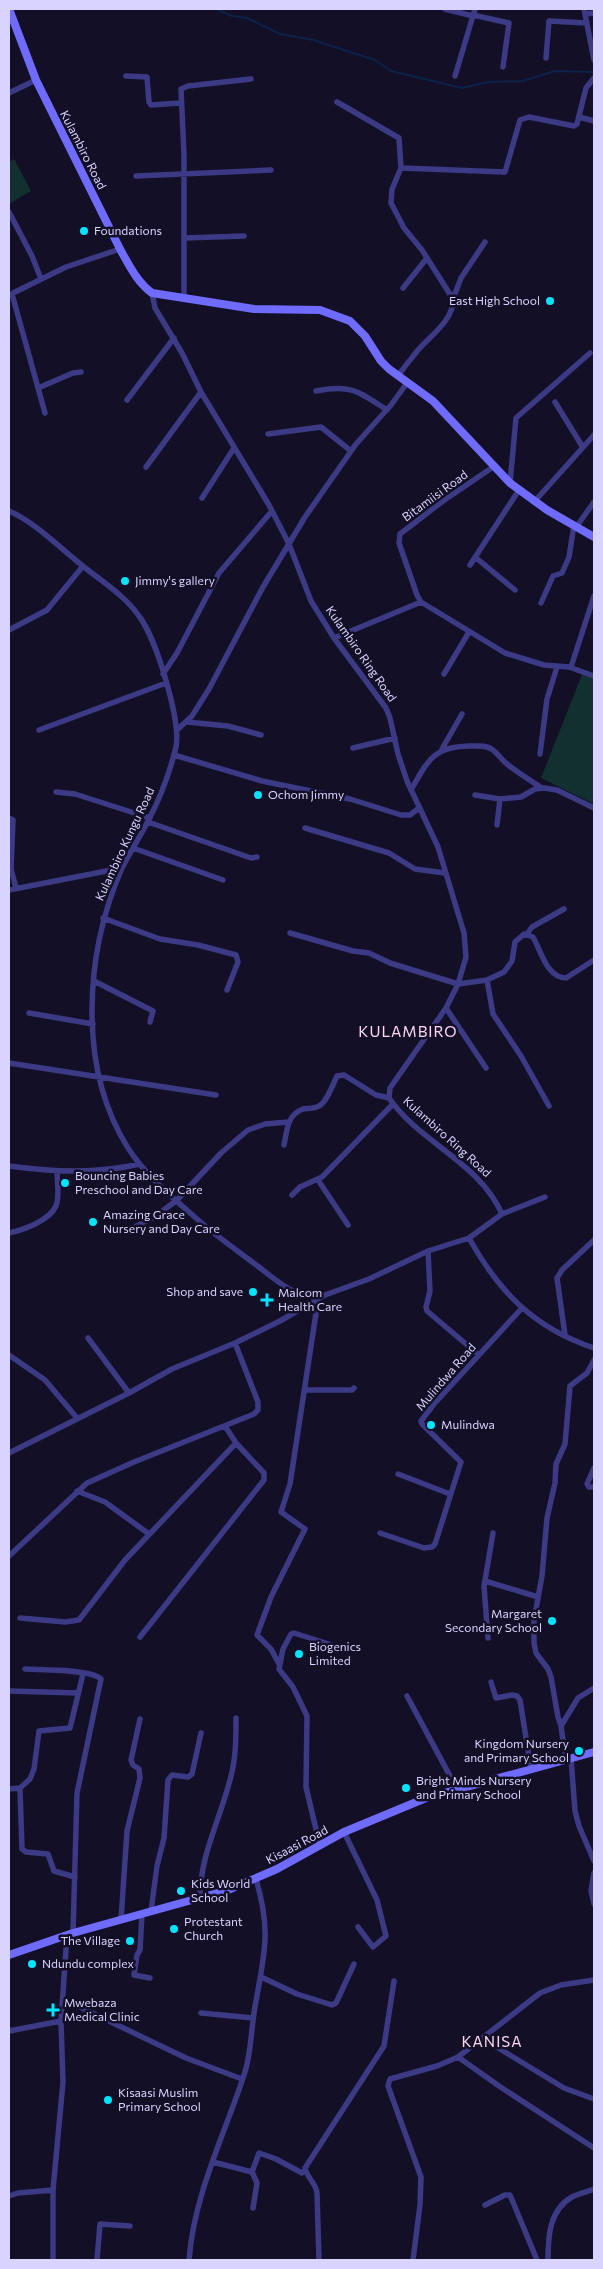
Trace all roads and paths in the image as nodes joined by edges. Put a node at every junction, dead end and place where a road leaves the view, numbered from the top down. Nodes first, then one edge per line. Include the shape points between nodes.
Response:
1 (9, 9) edge
2 (446, 9) edge
3 (585, 12) edge
4 (474, 13) edge
5 (594, 13) edge
6 (587, 23) junction
7 (546, 58) dead end
8 (594, 60) edge
9 (503, 67) dead end
10 (126, 76) dead end
11 (455, 76) dead end
12 (594, 78) edge
13 (251, 79) dead end
14 (36, 80) junction
15 (9, 93) edge
16 (337, 102) dead end
17 (180, 103) junction
18 (579, 117) junction
19 (594, 121) edge
20 (400, 168) junction
21 (271, 170) dead end
22 (184, 174) junction
23 (136, 176) dead end
24 (9, 212) edge
25 (244, 236) dead end
26 (184, 238) junction
27 (485, 242) dead end
28 (120, 249) junction
29 (427, 258) junction
30 (41, 279) junction
31 (403, 288) dead end
32 (152, 293) junction
33 (10, 295) edge
34 (184, 298) junction
35 (452, 298) junction
36 (174, 338) junction
37 (590, 353) dead end
38 (81, 372) dead end
39 (398, 376) junction
40 (407, 383) junction
41 (38, 388) junction
42 (316, 391) dead end
43 (201, 392) junction
44 (127, 400) dead end
45 (555, 402) dead end
46 (387, 410) junction
47 (45, 413) dead end
48 (268, 434) dead end
49 (594, 434) edge
50 (582, 446) junction
51 (234, 448) junction
52 (351, 451) junction
53 (146, 467) dead end
54 (493, 467) junction
55 (510, 483) junction
56 (519, 490) junction
57 (202, 498) dead end
58 (534, 502) junction
59 (594, 502) edge
60 (9, 504) edge
61 (272, 511) junction
62 (11, 512) edge
63 (576, 526) junction
64 (594, 537) edge
65 (289, 544) junction
66 (475, 557) junction
67 (470, 565) dead end
68 (83, 566) junction
69 (515, 590) dead end
70 (594, 596) edge
71 (421, 602) junction
72 (541, 604) dead end
73 (9, 630) edge
74 (469, 632) junction
75 (334, 638) junction
76 (557, 667) junction
77 (571, 667) junction
78 (163, 674) junction
79 (444, 674) dead end
80 (594, 676) edge
81 (166, 683) junction
82 (462, 714) dead end
83 (187, 722) junction
84 (39, 730) dead end
85 (177, 730) junction
86 (261, 735) dead end
87 (395, 738) junction
88 (353, 748) dead end
89 (442, 749) junction
90 (540, 754) dead end
91 (174, 755) junction
92 (542, 788) junction
93 (411, 790) junction
94 (56, 792) dead end
95 (475, 794) dead end
96 (500, 799) junction
97 (420, 808) junction
98 (594, 808) edge
99 (9, 818) edge
100 (149, 820) junction
101 (497, 825) dead end
102 (306, 828) dead end
103 (133, 848) junction
104 (257, 857) dead end
105 (122, 868) junction
106 (444, 873) junction
107 (223, 880) dead end
108 (16, 888) junction
109 (9, 890) edge
110 (564, 909) dead end
111 (104, 918) junction
112 (290, 933) dead end
113 (527, 934) junction
114 (594, 960) edge
115 (487, 980) junction
116 (94, 981) junction
117 (458, 984) junction
118 (227, 990) dead end
119 (446, 1008) junction
120 (29, 1013) dead end
121 (150, 1022) dead end
122 (92, 1024) junction
123 (9, 1063) edge
124 (486, 1068) dead end
125 (99, 1078) junction
126 (216, 1095) dead end
127 (391, 1101) junction
128 (549, 1106) dead end
129 (288, 1122) junction
130 (284, 1145) dead end
131 (140, 1164) junction
132 (9, 1166) edge
133 (56, 1170) junction
134 (318, 1180) junction
135 (292, 1195) dead end
136 (545, 1197) dead end
137 (177, 1200) junction
138 (502, 1214) junction
139 (348, 1225) dead end
140 (106, 1231) dead end
141 (9, 1233) edge
142 (469, 1238) junction
143 (594, 1240) edge
144 (428, 1252) junction
145 (325, 1296) junction
146 (318, 1300) junction
147 (522, 1308) junction
148 (565, 1335) junction
149 (88, 1338) dead end
150 (235, 1343) junction
151 (594, 1348) edge
152 (9, 1355) edge
153 (479, 1355) junction
154 (594, 1360) edge
155 (354, 1388) dead end
156 (306, 1390) junction
157 (129, 1393) junction
158 (76, 1418) junction
159 (225, 1426) junction
160 (236, 1443) junction
161 (9, 1453) edge
162 (594, 1468) edge
163 (398, 1474) dead end
164 (594, 1487) edge
165 (77, 1491) junction
166 (450, 1494) junction
167 (380, 1533) dead end
168 (493, 1533) dead end
169 (149, 1534) junction
170 (9, 1556) edge
171 (485, 1581) junction
172 (538, 1597) junction
173 (20, 1618) dead end
174 (140, 1636) dead end
175 (488, 1638) dead end
176 (338, 1647) dead end
177 (280, 1664) junction
178 (25, 1669) dead end
179 (83, 1674) junction
180 (491, 1682) dead end
181 (594, 1688) edge
182 (9, 1690) edge
183 (78, 1693) junction
184 (407, 1696) dead end
185 (236, 1718) dead end
186 (140, 1719) dead end
187 (562, 1726) junction
188 (201, 1732) dead end
189 (594, 1752) edge
190 (568, 1759) junction
191 (531, 1769) junction
192 (9, 1788) edge
193 (20, 1788) junction
194 (457, 1789) junction
195 (344, 1832) junction
196 (320, 1846) junction
197 (594, 1861) edge
198 (594, 1873) edge
199 (75, 1877) junction
200 (256, 1879) junction
201 (200, 1898) junction
202 (594, 1904) edge
203 (151, 1911) junction
204 (142, 1914) junction
205 (121, 1920) junction
206 (358, 1927) dead end
207 (70, 1934) junction
208 (9, 1955) edge
209 (354, 1964) dead end
210 (261, 1977) junction
211 (150, 1978) dead end
212 (594, 1980) edge
213 (394, 1981) dead end
214 (63, 1999) junction
215 (202, 2013) dead end
216 (253, 2018) junction
217 (61, 2021) junction
218 (9, 2031) edge
219 (482, 2038) junction
220 (458, 2057) junction
221 (242, 2079) junction
222 (594, 2099) edge
223 (594, 2148) edge
224 (213, 2162) junction
225 (305, 2171) junction
226 (252, 2172) junction
227 (594, 2189) edge
228 (53, 2190) junction
229 (9, 2196) edge
230 (485, 2205) dead end
231 (253, 2208) dead end
232 (130, 2226) dead end
233 (53, 2260) edge
234 (98, 2260) edge
235 (189, 2260) edge
236 (319, 2260) edge
237 (413, 2260) edge
238 (537, 2260) edge
239 (548, 2260) edge

1 - 14 street, Kulambiro Road
2 - 4 street
3 - 5 street
3 - 6 street
4 - 9 street via 509,23
4 - 11 street
6 - 7 street via 549,22
6 - 8 street
10 - 17 street via 148,79 151,105
12 - 18 street via 586,88
13 - 17 street via 183,87
14 - 15 street
14 - 28 street, Kulambiro Road
16 - 20 street via 398,137
17 - 22 street
18 - 19 street
18 - 20 street via 574,126 529,117 520,120 504,173
20 - 29 street via 392,189 391,203 404,228
21 - 22 street
22 - 23 street
22 - 26 street
24 - 30 street
25 - 26 street
26 - 34 street
27 - 35 street
28 - 30 street
28 - 32 street, Kulambiro Road via 140,282
29 - 31 street
29 - 35 street
30 - 33 street
32 - 34 street
32 - 36 street, Kulambiro Ring Road via 155,308
33 - 41 street
34 - 39 street via 254,309 320,310 338,315 358,328 381,361
35 - 39 street via 452,308 442,325
36 - 43 street, Kulambiro Ring Road
36 - 44 street
37 - 55 street via 516,418
38 - 41 street
39 - 40 street
40 - 46 street
40 - 54 street via 433,401
41 - 47 street
42 - 46 street via 338,387 353,390
43 - 51 street, Kulambiro Ring Road
43 - 53 street
45 - 50 street
46 - 52 street
48 - 52 street via 322,427
49 - 50 street
50 - 58 street
51 - 57 street
51 - 61 street, Kulambiro Ring Road
52 - 65 street
54 - 55 street
54 - 71 street, Bitamiisi Road via 400,534 399,543
55 - 56 street
56 - 58 street
56 - 66 street
58 - 63 street
59 - 63 street
60 - 62 street
61 - 65 street, Kulambiro Ring Road
61 - 78 street via 219,572 178,653
62 - 68 street, Kulambiro Kungu Road
63 - 64 street
63 - 72 street via 567,565 562,573 552,576
65 - 75 street, Kulambiro Ring Road via 311,601
65 - 83 street via 209,689
66 - 67 street
66 - 69 street
68 - 73 street via 47,610
68 - 78 street, Kulambiro Kungu Road via 120,596 143,621
70 - 77 street
71 - 74 street
71 - 75 street
74 - 76 street via 505,654
74 - 79 street
75 - 87 street, Kulambiro Ring Road via 386,708
76 - 77 street
76 - 90 street via 547,700
77 - 80 street
78 - 81 street, Kulambiro Kungu Road
81 - 84 street
81 - 85 street, Kulambiro Kungu Road
82 - 89 street
83 - 85 street
83 - 86 street via 228,726
85 - 91 street, Kulambiro Kungu Road
87 - 88 street
87 - 93 street, Kulambiro Ring Road
89 - 92 street via 487,747
89 - 93 street via 422,769
91 - 97 street via 262,781 350,799 401,815 410,815
91 - 100 street, Kulambiro Kungu Road
92 - 96 street via 521,797
92 - 98 street via 557,790
93 - 97 street, Kulambiro Ring Road
94 - 100 street via 78,795
95 - 96 street
96 - 101 street
97 - 106 street, Kulambiro Ring Road via 434,837
99 - 108 street via 13,820 11,869
100 - 103 street, Kulambiro Kungu Road
100 - 104 street via 251,858
102 - 106 street via 389,853 415,869
103 - 105 street, Kulambiro Kungu Road
103 - 107 street
105 - 108 street
105 - 111 street, Kulambiro Kungu Road
106 - 117 street, Kulambiro Ring Road via 465,940 466,957
108 - 109 street
110 - 113 street via 532,927
111 - 116 street, Kulambiro Kungu Road
111 - 118 street via 160,939 198,944 236,955 238,962
112 - 117 street via 370,953
113 - 114 street via 533,937 550,971 559,977 566,978
113 - 115 street via 521,935 516,942 509,969
115 - 117 street
115 - 128 street via 493,1014
116 - 121 street via 153,1011
116 - 122 street, Kulambiro Kungu Road
117 - 119 street, Kulambiro Ring Road
119 - 124 street
119 - 127 street, Kulambiro Ring Road via 390,1088
120 - 122 street
122 - 125 street, Kulambiro Kungu Road via 94,1059
123 - 125 street
125 - 126 street
125 - 131 street, Kulambiro Kungu Road via 115,1123
127 - 129 street via 340,1074 323,1103 294,1113
127 - 134 street
127 - 138 street, Kulambiro Ring Road via 405,1117 482,1182
129 - 130 street
129 - 137 street via 265,1124 242,1134
131 - 133 street via 105,1171
131 - 137 street, Kulambiro Kungu Road
132 - 133 street
133 - 141 street via 56,1206 38,1222
134 - 135 street via 300,1186
134 - 139 street
136 - 138 street
137 - 140 street via 133,1228
137 - 145 street, Kulambiro Kungu Road via 216,1236 282,1284 296,1292
138 - 142 street
142 - 144 street
142 - 147 street via 489,1272
143 - 148 street via 557,1278
144 - 145 street
144 - 153 street via 430,1291 427,1310
145 - 146 street
146 - 150 street
146 - 156 street
147 - 148 street
147 - 153 street, Mulindwa Road
148 - 151 street
149 - 157 street
150 - 157 street via 172,1369
150 - 159 street via 255,1390 258,1406 254,1414
152 - 158 street via 45,1380
153 - 166 street, Mulindwa Road via 421,1420 461,1462
154 - 172 street via 587,1373 570,1386 565,1444 556,1464
155 - 156 street
156 - 177 street via 290,1484 281,1512 305,1529 271,1597 257,1635
157 - 158 street
158 - 161 street
159 - 160 street
159 - 165 street via 108,1473
160 - 169 street
160 - 174 street via 264,1473 264,1480
162 - 164 street via 587,1484
163 - 166 street
165 - 169 street via 114,1508
165 - 170 street
166 - 167 street, Mulindwa Road via 432,1548
168 - 171 street
169 - 173 street via 79,1620
171 - 172 street
171 - 175 street
172 - 187 street via 534,1643 536,1653 548,1669
176 - 177 street via 294,1633 287,1639
177 - 196 street via 280,1671 293,1687 307,1716 306,1787
178 - 179 street
179 - 183 street
179 - 199 street via 96,1675 101,1679 77,1793
180 - 191 street via 496,1698 512,1695 520,1700
181 - 187 street via 578,1698
182 - 183 street
183 - 193 street via 70,1728 39,1731 34,1770
184 - 194 street
185 - 201 street via 232,1774 206,1850 200,1877
186 - 205 street via 131,1760 139,1769 140,1778 126,1831
187 - 190 street
188 - 203 street via 192,1774 188,1777 172,1775 168,1780 164,1838
189 - 190 street, Kisaasi Road
190 - 191 street, Kisaasi Road
190 - 197 street via 579,1826
191 - 194 street, Kisaasi Road
192 - 193 street
193 - 199 street via 22,1849 48,1854 54,1871
194 - 195 street, Kisaasi Road via 426,1798
195 - 196 street, Kisaasi Road
195 - 206 street via 377,1900 386,1936 373,1947
196 - 200 street, Kisaasi Road
198 - 202 street via 591,1891
199 - 207 street
200 - 201 street, Kisaasi Road
200 - 210 street via 266,1930
201 - 203 street, Kisaasi Road
203 - 204 street, Kisaasi Road
204 - 205 street, Kisaasi Road
204 - 211 street via 140,1950 134,1975
205 - 207 street, Kisaasi Road
207 - 208 street, Kisaasi Road
207 - 214 street
209 - 210 street via 336,2003 332,2005 297,1994
210 - 216 street
212 - 219 street via 561,1985 540,1993
213 - 225 street via 384,2046
214 - 217 street
214 - 221 street via 186,2058
215 - 216 street
216 - 221 street via 251,2044
217 - 218 street
217 - 228 street via 63,2082
219 - 220 street
219 - 222 street via 564,2088
220 - 223 street
220 - 237 street via 393,2078 388,2084 421,2177
221 - 224 street
224 - 226 street
224 - 235 street via 200,2198
225 - 226 street via 302,2173 259,2153
225 - 236 street via 318,2193
226 - 231 street via 257,2183
227 - 239 street via 573,2196 555,2214 549,2234
228 - 229 street
228 - 233 street
230 - 238 street via 510,2195
232 - 234 street via 100,2224

